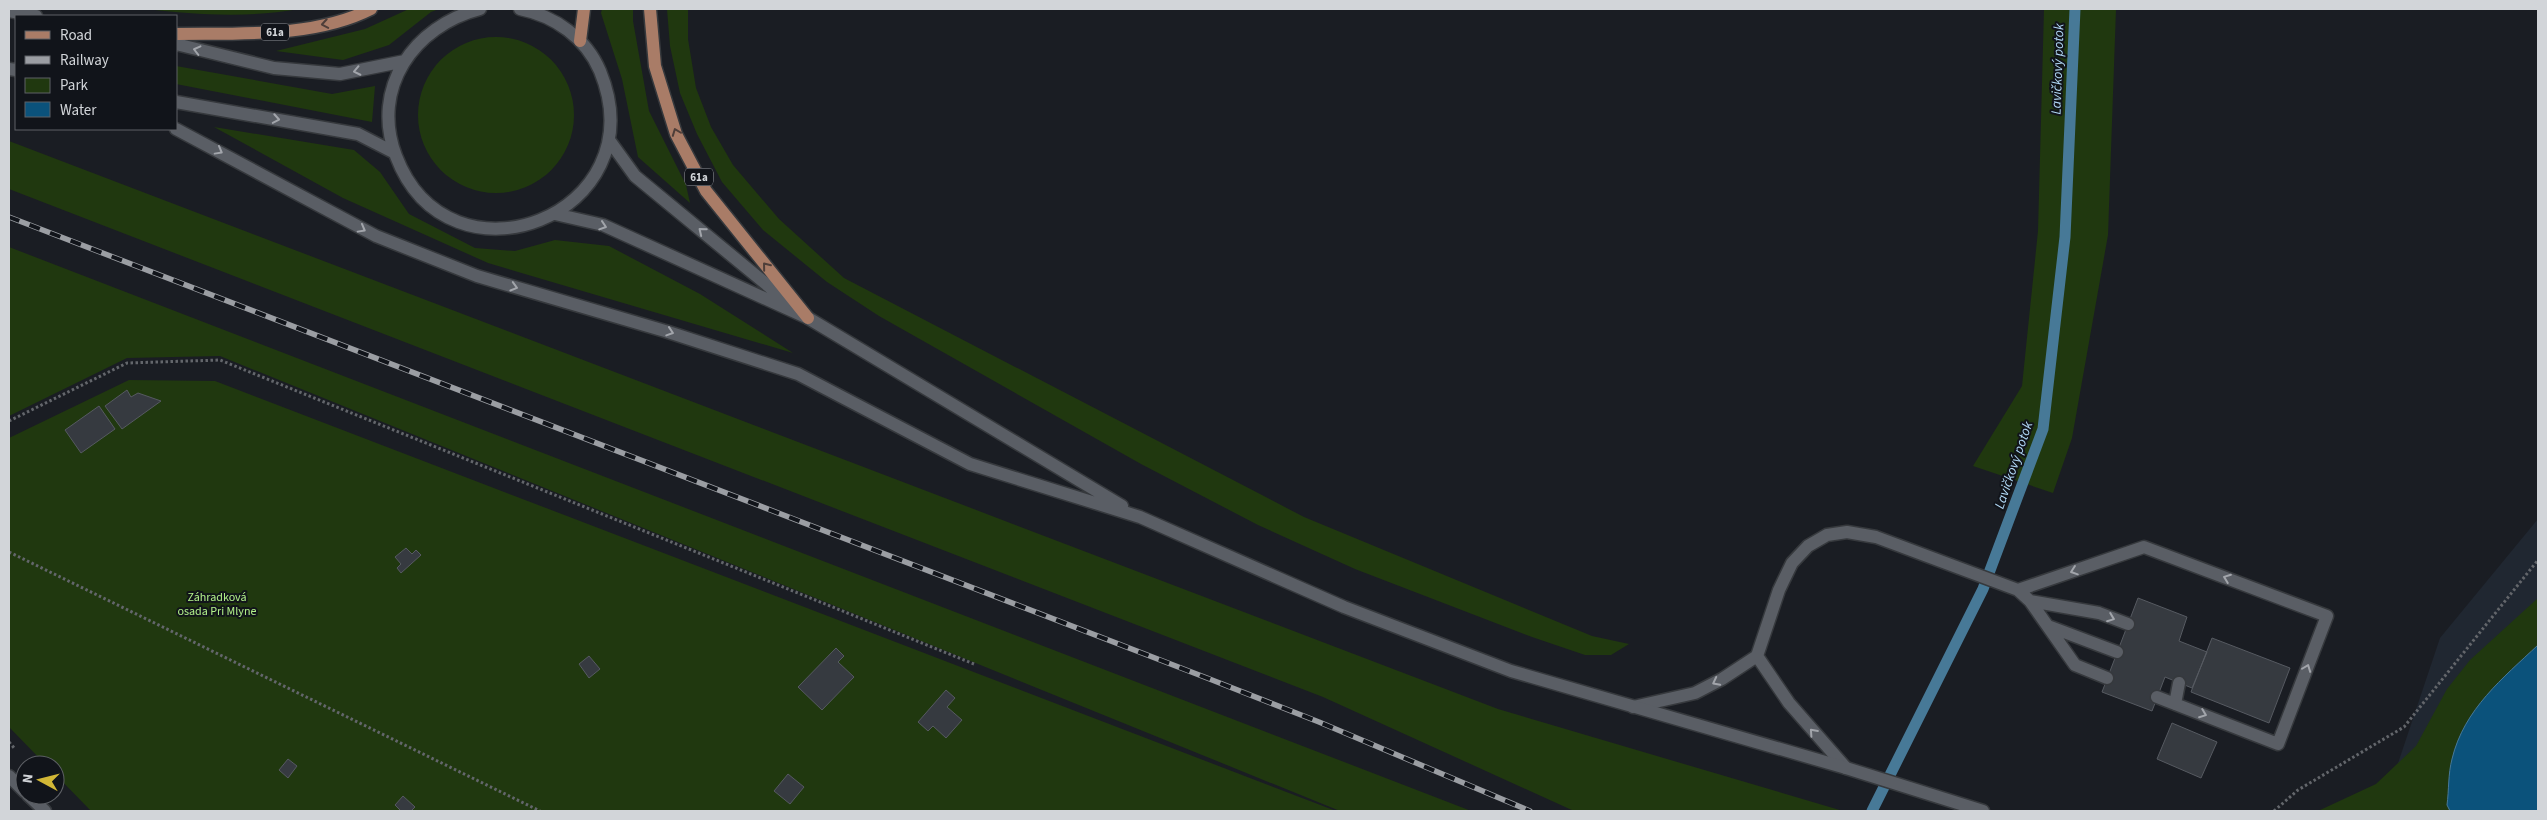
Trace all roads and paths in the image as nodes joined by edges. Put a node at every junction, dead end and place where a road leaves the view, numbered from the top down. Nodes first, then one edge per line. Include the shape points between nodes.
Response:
1 (370, 9) edge
2 (480, 9) edge
3 (520, 9) edge
4 (584, 9) edge
5 (650, 9) edge
6 (9, 11) edge
7 (31, 15) edge
8 (178, 34) edge
9 (580, 41) junction
10 (178, 44) edge
11 (405, 61) junction
12 (178, 102) edge
13 (178, 130) edge
14 (609, 140) junction
15 (395, 153) junction
16 (555, 214) junction
17 (808, 318) junction
18 (9, 422) edge
19 (1140, 517) junction
20 (9, 552) edge
21 (2538, 560) edge
22 (2018, 590) junction
23 (2030, 601) junction
24 (2128, 624) dead end
25 (2048, 626) junction
26 (2117, 652) dead end
27 (1757, 656) junction
28 (974, 664) dead end
29 (2107, 678) dead end
30 (2179, 683) dead end
31 (2157, 697) dead end
32 (2175, 704) junction
33 (1633, 708) junction
34 (1846, 768) junction
35 (540, 811) edge
36 (1983, 811) edge
37 (2274, 811) edge

1 -> 8 main road, 61a via 350,19 275,32
2 - 11 main road via 437,26
3 - 9 main road via 558,23
4 - 9 main road
17 -> 5 main road, 61a via 706,190 676,134 655,66
6 - 7 main road
9 - 14 main road via 596,63 606,87 611,113
11 -> 10 main road via 340,74 274,68
11 - 15 main road via 389,106
12 -> 15 main road via 358,134
13 -> 19 main road via 376,236 477,276 665,330 798,374 970,464
14 - 16 main road via 590,183 575,200
17 -> 14 main road via 635,176
15 - 16 main road via 401,168 420,195 445,215 460,222 509,229
16 -> 17 main road via 603,225
17 - 19 main road
18 - 28 path via 127,363 220,360
19 - 33 main road via 1344,607 1511,671
20 - 35 path
21 - 37 path via 2404,727 2298,790
22 - 23 main road
22 - 27 main road via 1876,537 1847,532 1827,535 1808,546 1792,563 1779,590
32 -> 22 main road via 2278,744 2327,616 2144,547
23 -> 24 main road via 2099,613
23 - 25 main road
25 - 26 main road
25 - 29 main road via 2076,665
27 -> 33 main road via 1722,680 1695,693
34 -> 27 main road via 1789,703
30 - 32 main road
31 - 32 main road
33 - 34 main road
34 - 36 main road

